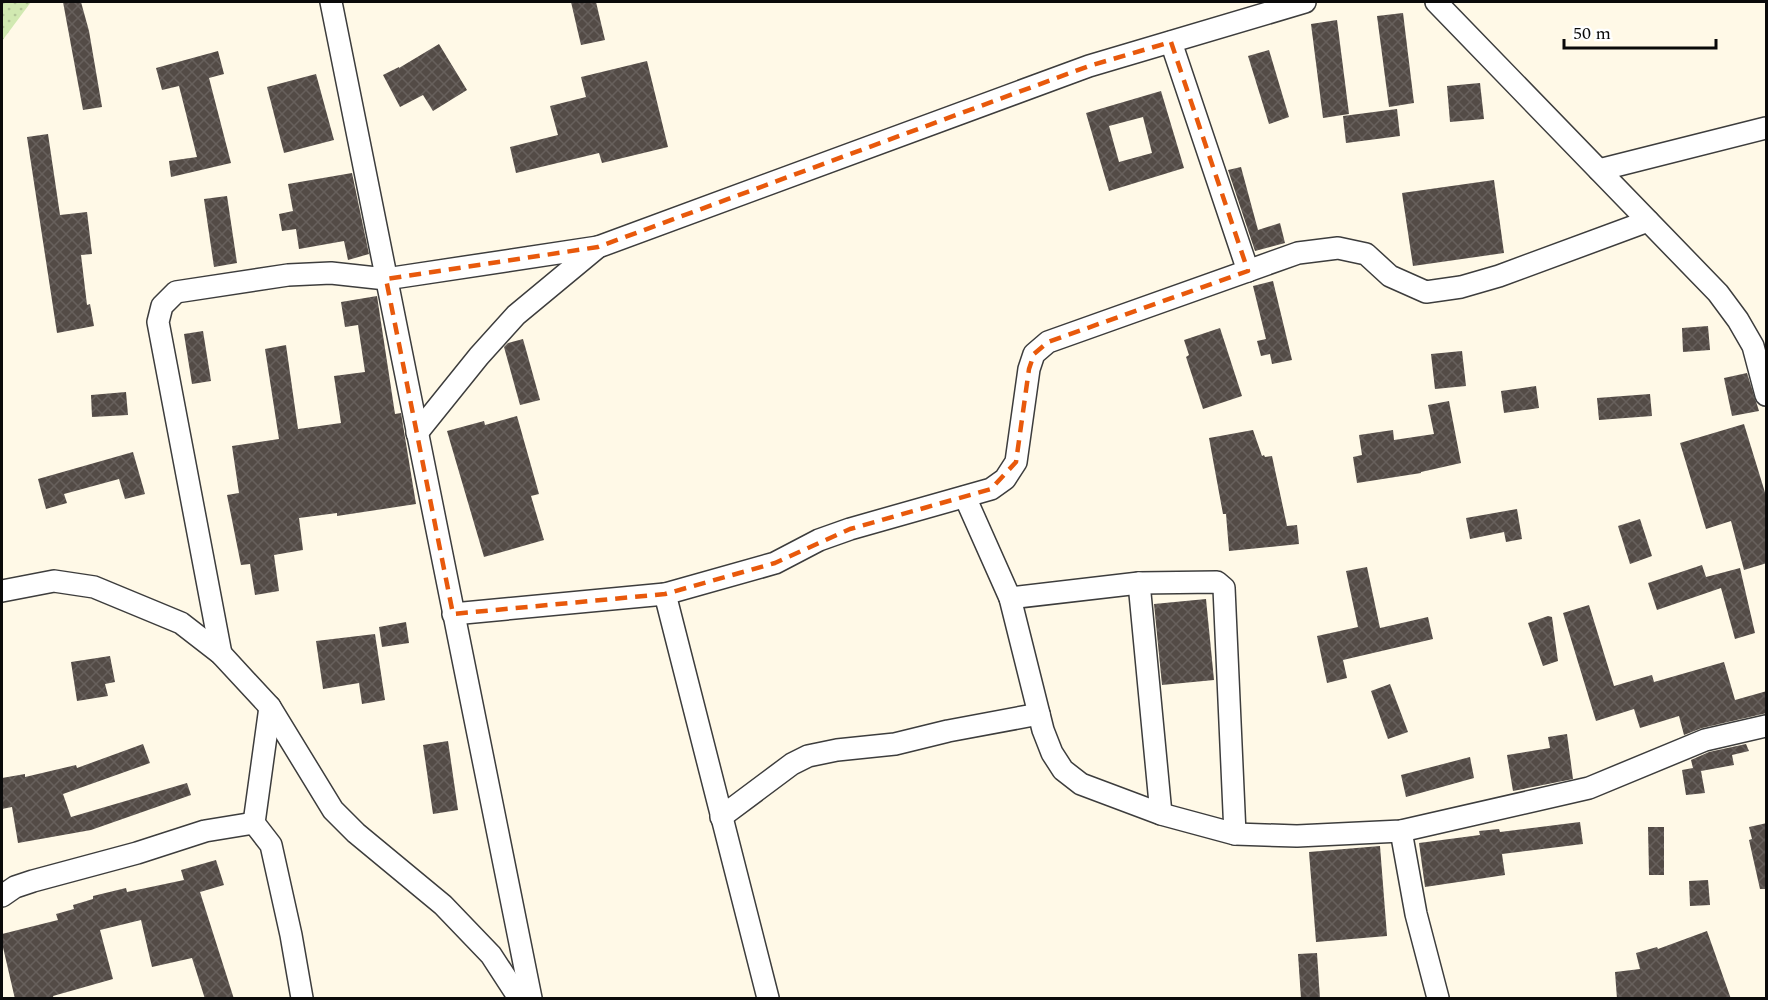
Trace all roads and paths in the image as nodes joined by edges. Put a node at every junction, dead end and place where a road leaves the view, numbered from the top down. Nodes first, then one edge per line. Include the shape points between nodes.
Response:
1 (331, 2) edge
2 (1305, 2) edge
3 (1436, 2) edge
4 (1171, 42) junction
5 (1767, 128) edge
6 (1599, 170) junction
7 (1648, 221) junction
8 (598, 247) junction
9 (1248, 271) junction
10 (386, 279) junction
11 (1767, 395) edge
12 (417, 433) junction
13 (965, 496) junction
14 (1139, 583) junction
15 (2, 591) edge
16 (665, 594) junction
17 (1010, 598) junction
18 (453, 614) junction
19 (221, 654) junction
20 (270, 707) junction
21 (1039, 714) junction
22 (1767, 726) edge
23 (1161, 814) junction
24 (722, 818) junction
25 (254, 823) junction
26 (1401, 831) junction
27 (1236, 834) junction
28 (2, 896) edge
29 (302, 999) edge
30 (519, 999) edge
31 (531, 999) edge
32 (768, 999) edge
33 (1438, 999) edge

1 - 10 street
2 - 4 street
3 - 6 street
4 - 8 street via 1089,66
4 - 9 street
5 - 6 street
6 - 7 street
7 - 9 street via 1489,279 1426,292 1389,276 1366,254 1338,248 1298,253
7 - 11 street via 1718,293 1738,320 1753,346
8 - 10 street
8 - 12 street via 516,315
9 - 13 street via 1048,342 1034,354 1029,369 1017,462 1005,479 991,489
10 - 12 street
10 - 19 street via 330,273 288,275 176,292 162,306 158,322
12 - 18 street
13 - 16 street via 850,529 775,563
13 - 17 street
14 - 17 street
14 - 23 street
14 - 27 street via 1217,582 1224,588
15 - 19 street via 54,581 94,587 182,623
16 - 18 street
16 - 24 street
17 - 21 street
18 - 31 street
19 - 20 street
20 - 25 street
20 - 30 street via 333,810 442,905 491,955
21 - 23 street via 1052,753 1063,770 1081,784
21 - 24 street via 895,744 808,756
22 - 26 street via 1705,740 1589,788
23 - 27 street
24 - 32 street
25 - 28 street via 205,831 33,881
25 - 29 street via 271,845
26 - 27 street via 1297,836
26 - 33 street via 1416,914

